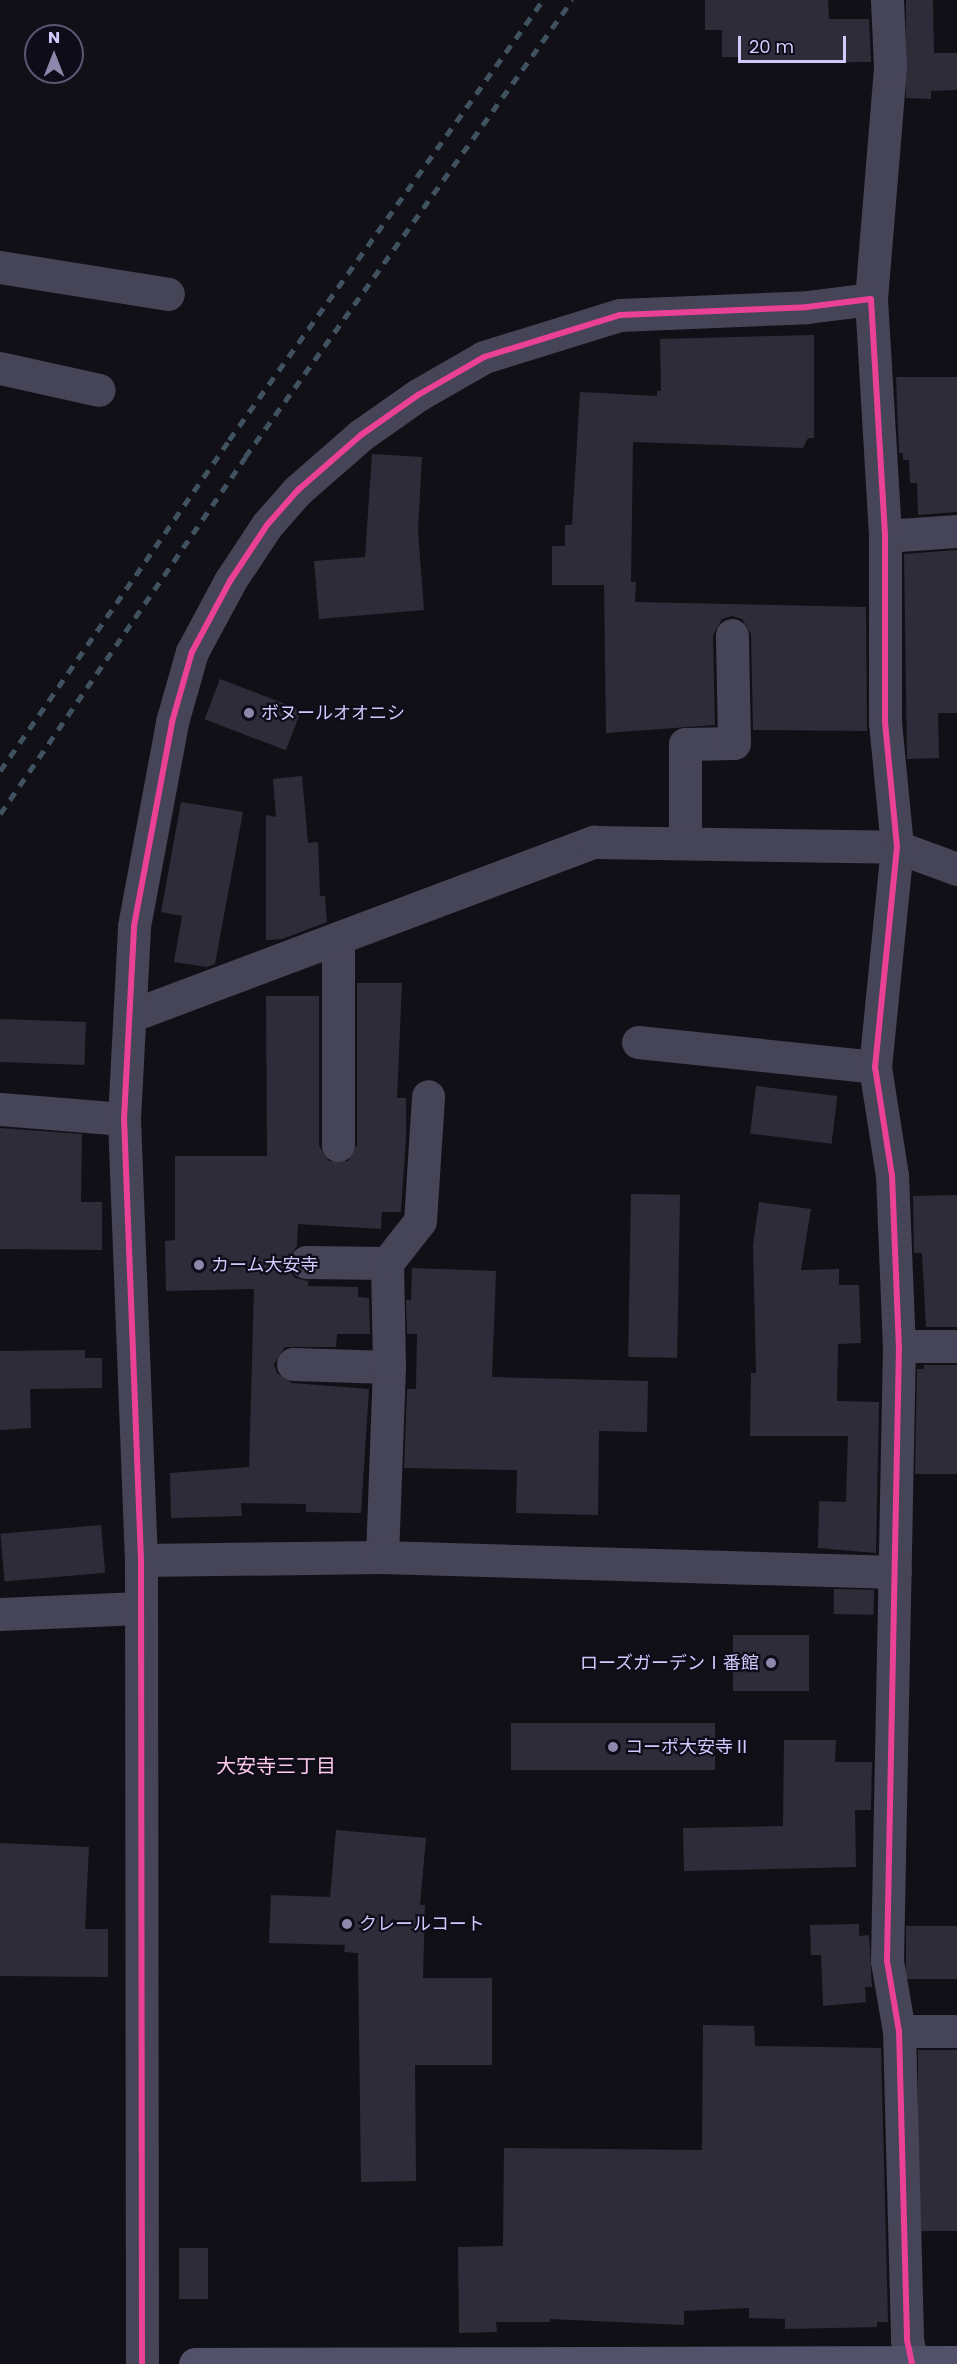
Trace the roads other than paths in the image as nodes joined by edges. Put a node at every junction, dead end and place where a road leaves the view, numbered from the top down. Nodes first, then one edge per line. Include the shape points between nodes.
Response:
1 (887, 0) edge
2 (0, 267) edge
3 (168, 294) dead end
4 (871, 299) junction
5 (0, 368) edge
6 (99, 390) dead end
7 (957, 531) edge
8 (885, 536) junction
9 (732, 635) dead end
10 (686, 843) junction
11 (897, 847) junction
12 (957, 869) edge
13 (338, 938) junction
14 (130, 1016) junction
15 (638, 1042) dead end
16 (875, 1067) junction
17 (428, 1096) dead end
18 (0, 1108) edge
19 (124, 1119) junction
20 (338, 1145) dead end
21 (306, 1262) dead end
22 (387, 1263) junction
23 (899, 1346) junction
24 (957, 1346) edge
25 (293, 1364) dead end
26 (389, 1367) junction
27 (382, 1557) junction
28 (141, 1560) junction
29 (895, 1572) junction
30 (140, 1608) junction
31 (0, 1614) edge
32 (899, 2031) junction
33 (957, 2031) edge
34 (912, 2362) edge
35 (957, 2362) edge
36 (142, 2364) edge
37 (195, 2364) edge

1 - 4 street via 890,66
2 - 3 street
4 - 8 street
4 - 14 street via 807,307 620,315 484,357 417,395 361,435 298,490 267,525 230,581 192,652 172,722 134,926
5 - 6 street
7 - 8 street
8 - 11 street via 885,722
9 - 10 street via 734,743 684,744
10 - 11 street
10 - 13 street via 594,842
11 - 12 street
11 - 16 street
13 - 14 street
13 - 20 street
14 - 19 street
15 - 16 street
16 - 23 street via 892,1175
17 - 22 street via 420,1221
18 - 19 street
19 - 28 street
21 - 22 street
22 - 26 street
23 - 24 street
23 - 29 street
25 - 26 street
26 - 27 street
27 - 28 street
27 - 29 street
28 - 30 street
29 - 32 street via 887,1961
30 - 31 street
30 - 36 street
32 - 33 street
32 - 34 street via 908,2340
34 - 35 main road
34 - 37 main road

